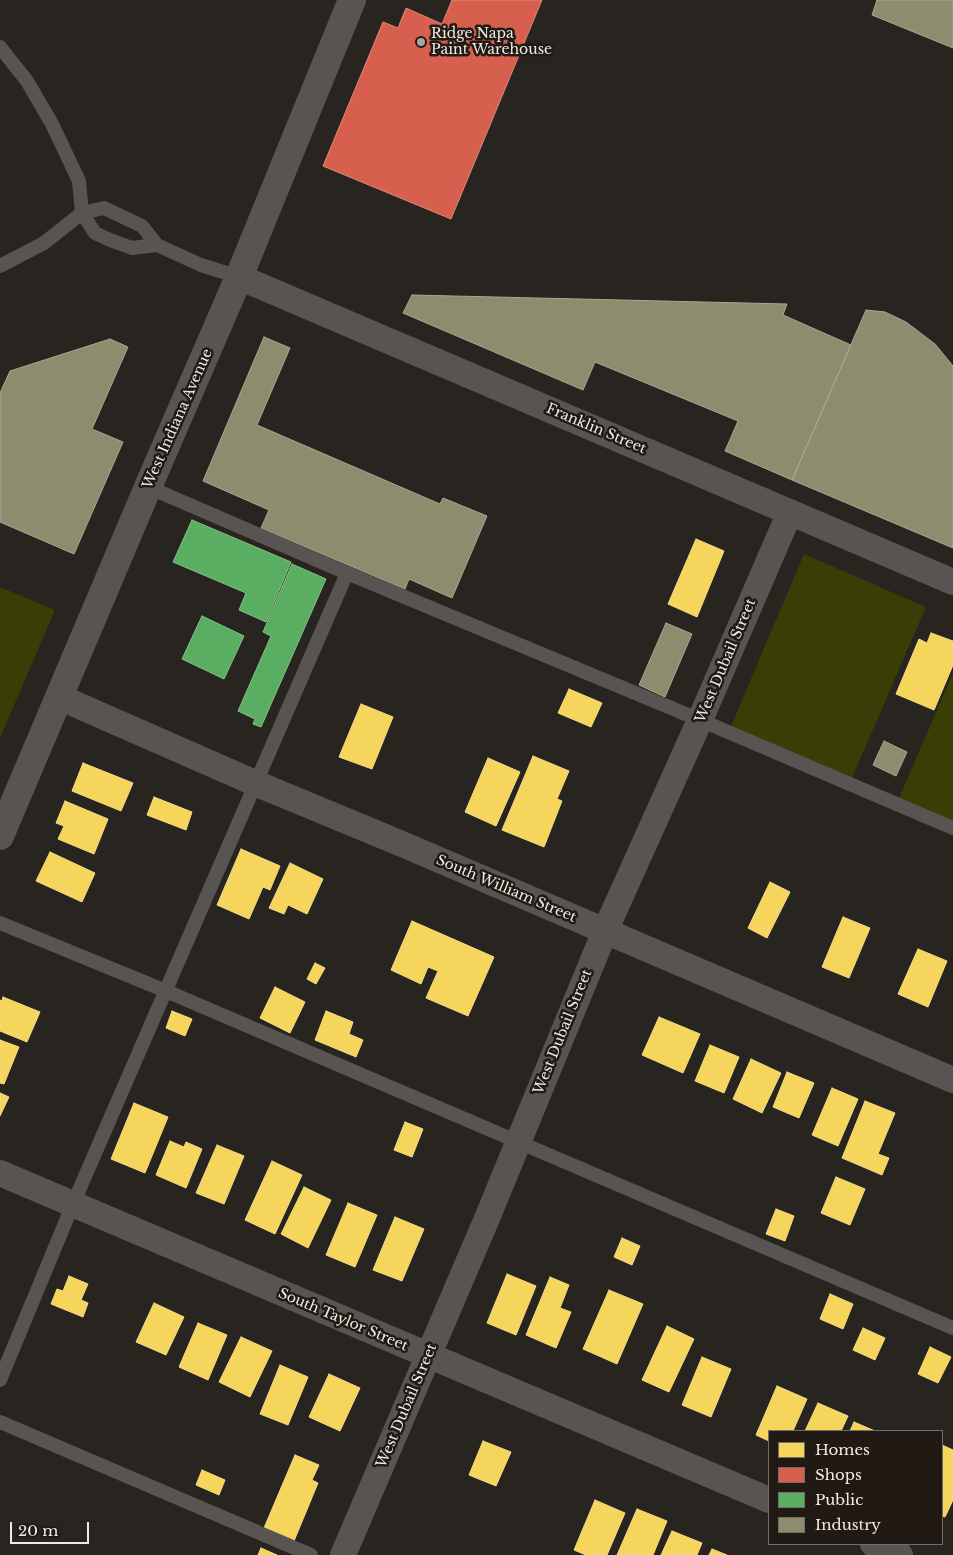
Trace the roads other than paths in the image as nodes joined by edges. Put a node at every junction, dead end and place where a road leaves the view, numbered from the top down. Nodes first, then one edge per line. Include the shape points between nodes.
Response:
1 (352, 0) edge
2 (0, 47) edge
3 (82, 213) junction
4 (157, 245) junction
5 (0, 266) edge
6 (239, 277) junction
7 (148, 487) junction
8 (790, 512) junction
9 (346, 573) junction
10 (953, 582) edge
11 (59, 698) junction
12 (700, 720) junction
13 (255, 784) junction
14 (953, 828) edge
15 (0, 836) edge
16 (0, 923) edge
17 (605, 931) junction
18 (166, 991) junction
19 (953, 1080) edge
20 (518, 1142) junction
21 (0, 1173) edge
22 (73, 1204) junction
23 (953, 1328) edge
24 (428, 1356) junction
25 (0, 1380) edge
26 (0, 1422) edge
27 (768, 1500) edge
28 (875, 1545) edge
29 (311, 1555) edge
30 (343, 1555) edge
31 (900, 1555) edge

1 - 6 street, West Indiana Avenue
2 - 3 lane via 27,81 52,124 79,181
3 - 4 lane via 104,208 142,226
3 - 4 lane via 95,233 110,240 132,248
3 - 5 lane via 44,243
4 - 6 lane via 201,265
6 - 7 street, West Indiana Avenue
6 - 8 street, Franklin Street
7 - 9 lane
7 - 11 street, West Indiana Avenue
8 - 10 street, Franklin Street
8 - 12 street, West Dubail Street
9 - 12 lane
9 - 13 lane
11 - 13 street, South William Street
11 - 15 street, West Indiana Avenue
12 - 14 lane
12 - 17 street, West Dubail Street
13 - 17 street, South William Street
13 - 18 lane
16 - 18 lane
17 - 19 street, South William Street
17 - 20 street, West Dubail Street
18 - 20 lane
18 - 22 lane
20 - 23 lane
20 - 24 street, West Dubail Street
21 - 22 street, South Taylor Street
22 - 24 street, South Taylor Street
22 - 25 lane
24 - 27 street, South Taylor Street
24 - 30 street, West Dubail Street
26 - 29 lane
28 - 31 street

